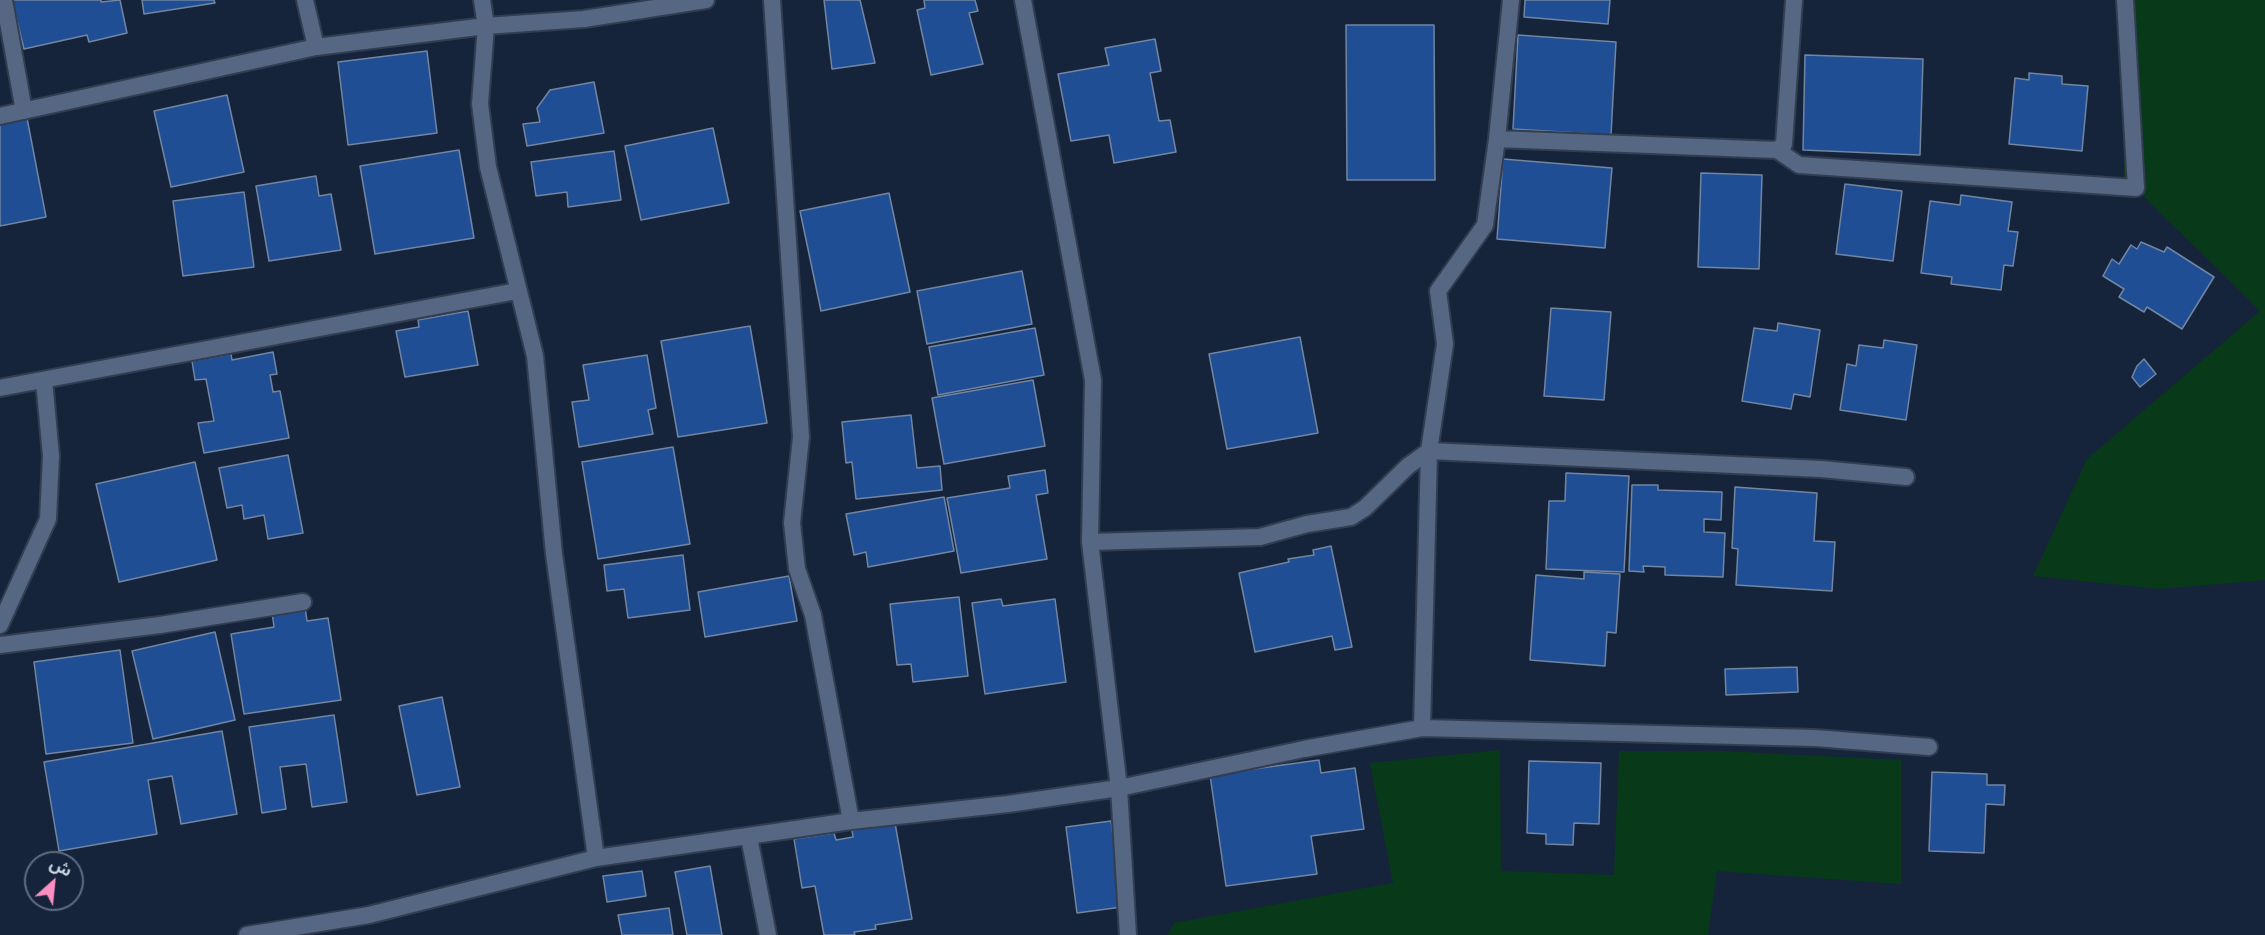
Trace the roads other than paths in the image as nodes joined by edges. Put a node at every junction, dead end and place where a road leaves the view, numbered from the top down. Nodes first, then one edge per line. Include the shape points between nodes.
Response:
1 (4, 0) edge
2 (305, 0) edge
3 (482, 0) edge
4 (706, 0) edge
5 (772, 0) edge
6 (1023, 0) edge
7 (1511, 0) edge
8 (1794, 0) edge
9 (2125, 0) edge
10 (486, 26) junction
11 (316, 48) junction
12 (24, 111) junction
13 (0, 116) edge
14 (1497, 139) junction
15 (1777, 150) junction
16 (517, 291) junction
17 (44, 380) junction
18 (0, 388) edge
19 (1429, 451) junction
20 (1906, 477) dead end
21 (1090, 542) junction
22 (303, 602) dead end
23 (0, 625) edge
24 (0, 645) edge
25 (1422, 728) junction
26 (1929, 747) dead end
27 (1119, 788) junction
28 (851, 820) junction
29 (748, 837) junction
30 (596, 858) junction
31 (247, 935) edge
32 (768, 935) edge
33 (1128, 935) edge

1 - 12 street
2 - 11 street
3 - 10 street
4 - 10 street via 584,19
5 - 28 street via 801,436 792,523 797,568 813,615
6 - 21 street via 1093,380
7 - 14 street
8 - 15 street via 1784,144
9 - 15 street via 2136,188 1799,165
10 - 11 street
10 - 16 street via 480,104 488,167
11 - 12 street
12 - 13 street
14 - 15 street
14 - 19 street via 1485,225 1438,291 1445,344
16 - 17 street
16 - 30 street via 535,356 554,554
17 - 18 street
17 - 23 street via 51,456 48,519
19 - 20 street via 1821,469
19 - 21 street via 1351,517 1260,537
19 - 25 street
21 - 27 street
22 - 24 street
25 - 26 street via 1815,738
25 - 27 street
27 - 28 street
27 - 33 street
28 - 29 street
29 - 30 street
29 - 32 street
30 - 31 street via 369,915

